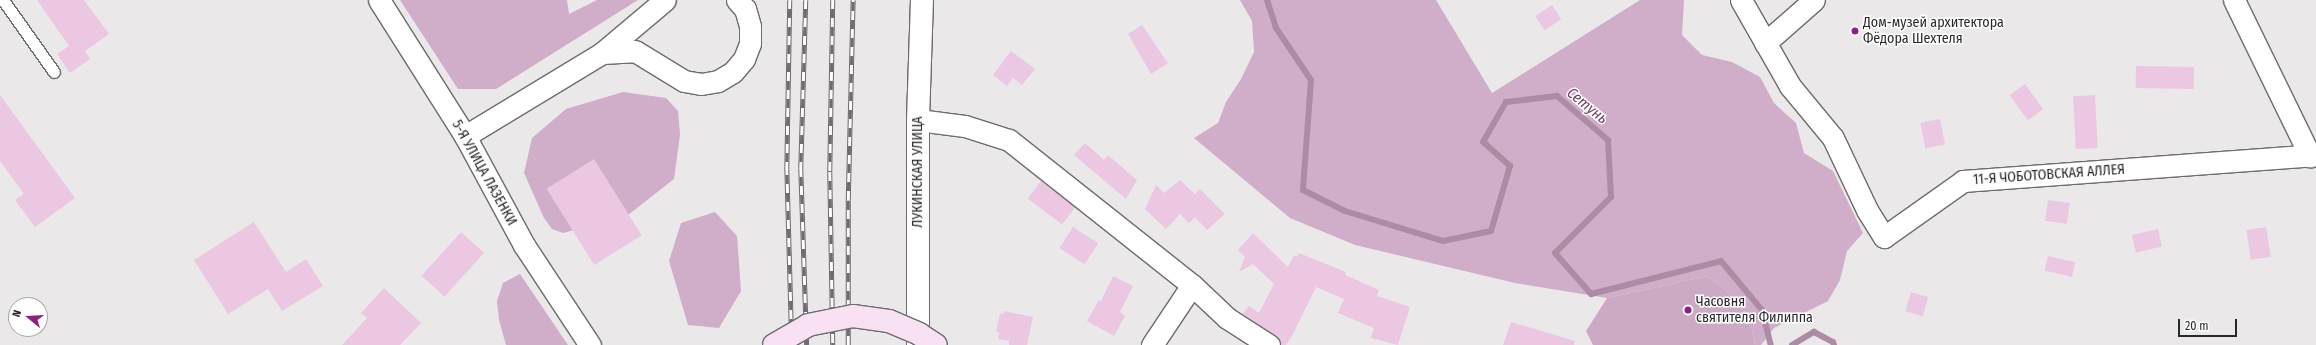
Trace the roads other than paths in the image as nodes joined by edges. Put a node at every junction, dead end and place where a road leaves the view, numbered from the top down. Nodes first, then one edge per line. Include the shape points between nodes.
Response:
1 (3, 0) edge
2 (379, 0) edge
3 (665, 0) edge
4 (737, 0) edge
5 (922, 0) edge
6 (1741, 0) edge
7 (1814, 0) edge
8 (2234, 0) edge
9 (1765, 43) junction
10 (602, 53) junction
11 (54, 72) dead end
12 (918, 120) junction
13 (465, 136) junction
14 (2313, 156) edge
15 (1192, 285) junction
16 (590, 345) edge
17 (774, 345) edge
18 (918, 345) edge
19 (936, 345) edge
20 (1152, 345) edge
21 (1269, 345) edge

1 - 11 lane
2 - 13 street, 5-Я УЛИЦА ЛАЗЕНКИ
3 - 10 street
4 - 10 street via 745,10 750,26 750,43 744,59 737,68 718,81 701,84 684,81 653,59 636,51
5 - 12 street, ЛУКИНСКАЯ УЛИЦА
6 - 9 street, 11-Я ЧОБОТОВСКАЯ АЛЛЕЯ
7 - 9 street
8 - 14 street
9 - 14 street, 11-Я ЧОБОТОВСКАЯ АЛЛЕЯ via 1790,86 1833,138 1867,210 1884,237 1963,181
10 - 13 street
12 - 15 street via 965,126 1010,140
12 - 18 street, ЛУКИНСКАЯ УЛИЦА
13 - 16 street, 5-Я УЛИЦА ЛАЗЕНКИ via 524,245
15 - 20 street
15 - 21 street via 1227,318
17 - 19 main road, bridge via 808,325 853,316 889,321 919,334

